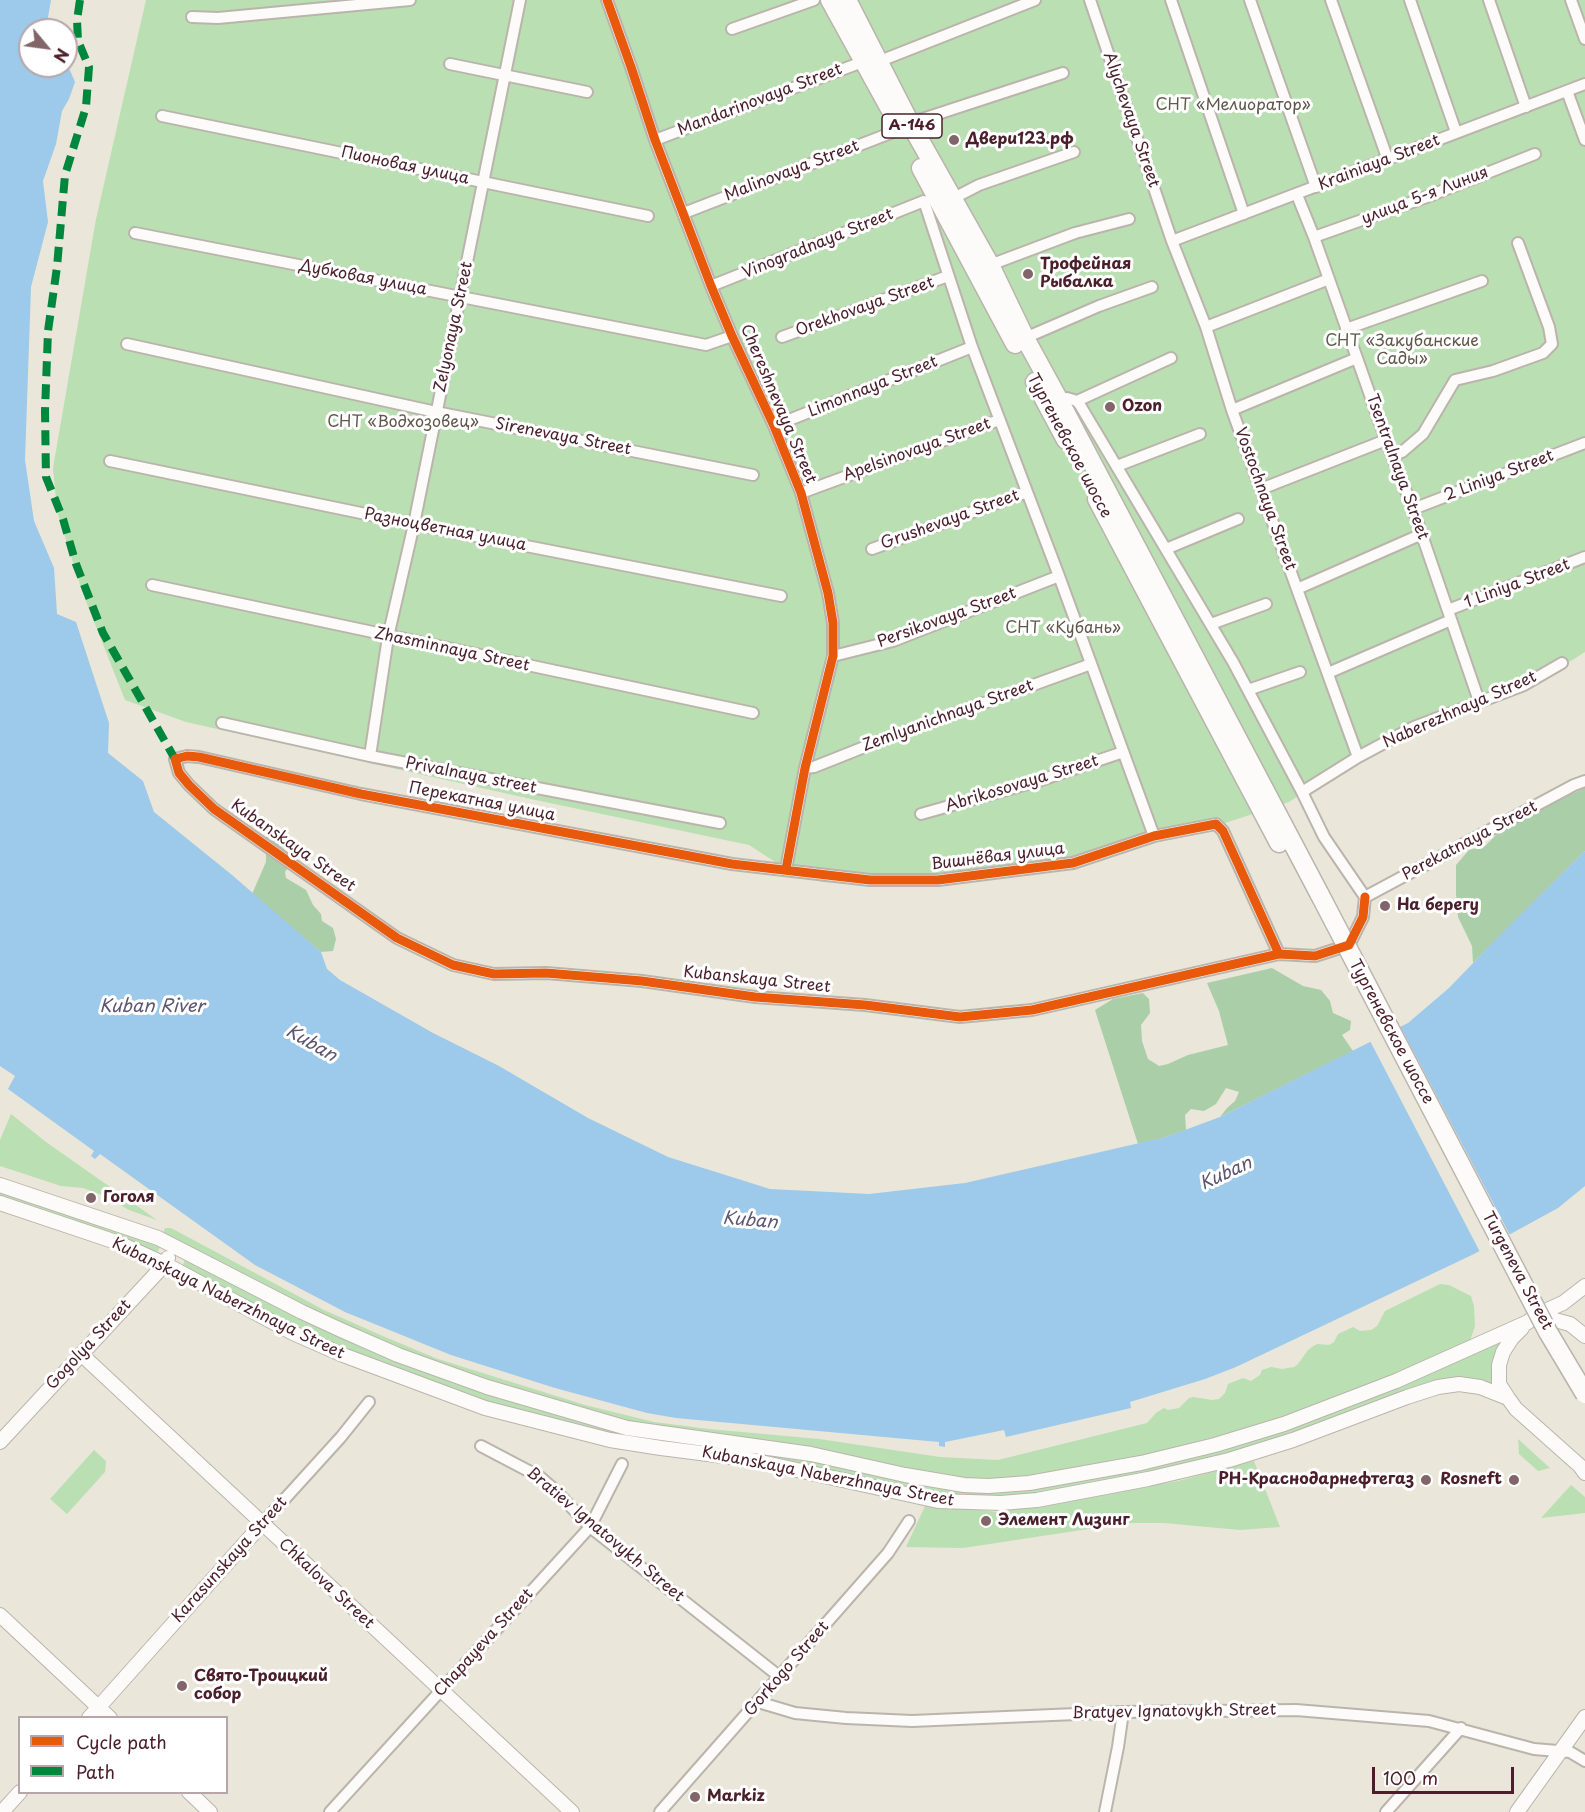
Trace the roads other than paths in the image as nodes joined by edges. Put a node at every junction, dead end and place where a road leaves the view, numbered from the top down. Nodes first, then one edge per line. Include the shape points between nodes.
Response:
1 (410, 0) edge
2 (520, 0) edge
3 (607, 0) edge
4 (814, 0) edge
5 (830, 0) edge
6 (848, 0) edge
7 (1035, 0) edge
8 (1090, 0) edge
9 (1171, 0) edge
10 (1250, 0) edge
11 (1331, 0) edge
12 (1410, 0) edge
13 (1489, 0) edge
14 (1571, 0) edge
15 (192, 17) dead end
16 (732, 29) dead end
17 (1585, 39) edge
18 (872, 61) junction
19 (450, 64) dead end
20 (1063, 73) dead end
21 (504, 74) junction
22 (1585, 84) edge
23 (1567, 91) junction
24 (587, 92) dead end
25 (1526, 107) junction
26 (162, 116) dead end
27 (906, 126) junction
28 (1456, 132) junction
29 (655, 140) junction
30 (1585, 140) edge
31 (1074, 152) dead end
32 (1534, 154) dead end
33 (1388, 160) junction
34 (483, 182) junction
35 (1316, 187) junction
36 (1297, 195) junction
37 (939, 201) junction
38 (684, 213) junction
39 (1244, 214) junction
40 (648, 216) dead end
41 (1129, 219) dead end
42 (135, 233) dead end
43 (1314, 237) junction
44 (1172, 241) junction
45 (1518, 243) dead end
46 (940, 249) junction
47 (964, 250) junction
48 (990, 265) junction
49 (948, 276) junction
50 (1329, 279) junction
51 (1482, 281) dead end
52 (711, 286) junction
53 (1152, 287) dead end
54 (460, 297) junction
55 (1206, 327) junction
56 (1346, 330) junction
57 (732, 336) junction
58 (782, 337) dead end
59 (1025, 338) junction
60 (127, 344) dead end
61 (972, 347) junction
62 (1171, 358) dead end
63 (1357, 358) junction
64 (1057, 395) junction
65 (1232, 410) junction
66 (436, 412) junction
67 (999, 420) junction
68 (774, 426) junction
69 (1200, 434) dead end
70 (1386, 440) junction
71 (1585, 443) edge
72 (1392, 455) junction
73 (110, 461) dead end
74 (1117, 466) junction
75 (753, 475) dead end
76 (1261, 489) junction
77 (1027, 492) junction
78 (801, 493) junction
79 (1413, 509) junction
80 (1238, 519) dead end
81 (414, 524) junction
82 (1422, 534) junction
83 (872, 549) dead end
84 (1166, 549) junction
85 (1585, 557) edge
86 (1059, 576) junction
87 (152, 585) dead end
88 (1297, 589) junction
89 (781, 596) dead end
90 (1266, 604) dead end
91 (1450, 615) junction
92 (1211, 624) junction
93 (388, 637) junction
94 (833, 656) junction
95 (1562, 663) dead end
96 (1091, 664) junction
97 (1300, 672) dead end
98 (1328, 673) junction
99 (1248, 690) junction
100 (1478, 698) junction
101 (753, 713) dead end
102 (222, 723) dead end
103 (1123, 752) junction
104 (370, 756) junction
105 (1358, 757) junction
106 (175, 759) joint
107 (805, 768) junction
108 (1585, 781) edge
109 (1302, 792) junction
110 (921, 814) dead end
111 (720, 823) dead end
112 (1154, 836) junction
113 (788, 869) junction
114 (1365, 897) junction
115 (1279, 954) junction
116 (1451, 1146) joint
117 (0, 1185) edge
118 (0, 1203) edge
119 (176, 1246) junction
120 (165, 1264) junction
121 (1585, 1286) edge
122 (1532, 1318) junction
123 (1585, 1336) edge
124 (81, 1354) junction
125 (1585, 1394) edge
126 (1508, 1398) junction
127 (369, 1402) dead end
128 (0, 1442) edge
129 (481, 1446) dead end
130 (622, 1464) dead end
131 (1583, 1468) edge
132 (909, 1521) dead end
133 (262, 1524) junction
134 (590, 1527) junction
135 (0, 1615) edge
136 (780, 1677) junction
137 (441, 1690) junction
138 (758, 1702) junction
139 (99, 1707) junction
140 (1123, 1713) junction
141 (91, 1716) edge
142 (108, 1716) edge
143 (1585, 1716) edge
144 (1461, 1728) junction
145 (1561, 1751) junction
146 (1585, 1761) edge
147 (18, 1794) edge
148 (191, 1794) edge
149 (2, 1812) edge
150 (210, 1812) edge
151 (330, 1812) edge
152 (572, 1812) edge
153 (660, 1812) edge
154 (1105, 1812) edge
155 (1386, 1812) edge
156 (1517, 1812) edge

1 - 15 street via 218,18
2 - 21 street, Zelyonaya Street
3 - 29 street, Chereshnevaya Street
4 - 16 street
5 - 18 highway, Тургеневское шоссе / А-146
6 - 18 highway, Тургеневское шоссе / А-146
7 - 18 street, Mandarinovaya Street
8 - 44 street, Alychevaya Street
9 - 39 street
10 - 35 street
11 - 33 street
12 - 28 street
13 - 25 street
14 - 17 street
18 - 27 highway, Тургеневское шоссе / А-146
18 - 29 street, Mandarinovaya Street
19 - 21 street
20 - 27 street, Malinovaya Street
21 - 24 street
21 - 34 street, Zelyonaya Street
22 - 23 street, Krainiaya Street
23 - 25 street, Krainiaya Street
23 - 30 street
25 - 28 street, Krainiaya Street
26 - 34 street, Пионовая улица
27 - 37 highway, Тургеневское шоссе / А-146
27 - 38 street, Malinovaya Street
28 - 33 street, Krainiaya Street
29 - 38 street, Chereshnevaya Street
31 - 37 street, Vinogradnaya Street
32 - 43 street, улица 5-я Линия
33 - 35 street, Krainiaya Street
34 - 40 street, Пионовая улица
34 - 54 street, Zelyonaya Street
35 - 36 street, Krainiaya Street
36 - 39 street, Krainiaya Street
36 - 43 street, Tsentralnaya Street
37 - 46 street
37 - 47 highway, Тургеневское шоссе / А-146
37 - 48 highway, Тургеневское шоссе / А-146
37 - 52 street, Vinogradnaya Street
38 - 52 street, Chereshnevaya Street
39 - 44 street, Krainiaya Street
41 - 48 street via 1075,233
42 - 54 street, Дубковая улица
43 - 50 street, Tsentralnaya Street
44 - 55 street, Vostochnaya Street
45 - 72 street via 1552,344 1544,353 1455,380 1423,434 1402,452
46 - 47 street
46 - 49 street
47 - 64 highway, Тургеневское шоссе / А-146
48 - 59 highway, Тургеневское шоссе / А-146
49 - 58 street, Orekhovaya Street
49 - 61 street
50 - 55 street
50 - 56 street, Tsentralnaya Street
51 - 56 street
52 - 57 street, Chereshnevaya Street
53 - 59 street
54 - 57 street, Дубковая улица via 706,345
54 - 66 street, Zelyonaya Street
55 - 65 street, Vostochnaya Street
56 - 63 street, Tsentralnaya Street
57 - 68 street, Chereshnevaya Street
59 - 64 highway, Тургеневское шоссе / А-146
60 - 66 street, Sirenevaya Street
61 - 67 street
61 - 68 street, Limonnaya Street
62 - 64 street
63 - 65 street
63 - 70 street, Tsentralnaya Street
64 - 74 street
64 - 116 highway, Тургеневское шоссе, bridge
65 - 76 street, Vostochnaya Street
66 - 75 street, Sirenevaya Street
66 - 81 street, Zelyonaya Street
67 - 77 street
67 - 78 street, Apelsinovaya Street
68 - 78 street, Chereshnevaya Street
69 - 74 street
70 - 72 street, Tsentralnaya Street
70 - 76 street
71 - 79 street, 2 Liniya Street
72 - 79 street, Tsentralnaya Street
73 - 81 street, Разноцветная улица
74 - 84 street
76 - 88 street, Vostochnaya Street
77 - 83 street, Grushevaya Street
77 - 86 street
78 - 94 street, Chereshnevaya Street via 828,593
79 - 82 street, Tsentralnaya Street
80 - 84 street
81 - 89 street, Разноцветная улица
81 - 93 street, Zelyonaya Street
82 - 88 street
82 - 91 street, Tsentralnaya Street
84 - 92 street
85 - 91 street, 1 Liniya Street
86 - 94 street, Persikovaya Street via 892,641
86 - 96 street
87 - 93 street, Zhasminnaya Street
88 - 98 street, Vostochnaya Street
90 - 92 street
91 - 98 street, 1 Liniya Street
91 - 100 street, Tsentralnaya Street
92 - 99 street
93 - 101 street, Zhasminnaya Street
93 - 104 street, Zelyonaya Street
94 - 107 street, Chereshnevaya Street
95 - 100 street, Naberezhnaya Street via 1524,684
96 - 103 street
96 - 107 street, Zemlyanichnaya Street
97 - 99 street
98 - 105 street, Vostochnaya Street
99 - 109 street
100 - 105 street, Naberezhnaya Street
102 - 104 street, Privalnaya street
103 - 110 street, Abrikosovaya Street
103 - 112 street
104 - 111 street, Privalnaya street
105 - 109 street, Naberezhnaya Street
106 - 113 street, Перекатная улица via 200,757 361,794 732,864
106 - 115 street, Kubanskaya Street via 179,773 214,809 397,938 453,965 494,974 546,973 642,981 754,997 960,1017 1032,1010
107 - 113 street, Chereshnevaya Street
108 - 114 street, Perekatnaya Street
109 - 114 street via 1324,837
112 - 113 street, Вишнёвая улица via 1073,863 938,880 870,880
112 - 115 street, Вишнёвая улица via 1216,824 1223,831
114 - 115 street, Kubanskaya Street via 1363,917 1349,945 1315,956
116 - 125 highway, Turgeneva Street, bridge via 1548,1332
117 - 119 main road, Kubanskaya Naberzhnaya Street
118 - 120 main road, Kubanskaya Naberzhnaya Street via 119,1243
119 - 120 main road, Gogolya Street
119 - 122 main road, Kubanskaya Naberzhnaya Street via 341,1330 487,1387 627,1428 811,1454 964,1485 1029,1483 1215,1445 1284,1424 1396,1381
120 - 124 main road, Gogolya Street
120 - 126 main road, Kubanskaya Naberzhnaya Street via 343,1356 485,1408 610,1440 747,1458 939,1501 1037,1500 1148,1479 1229,1460 1407,1397 1459,1384
121 - 122 main road, Kubanskaya Naberzhnaya Street
122 - 123 main road via 1570,1324
122 - 126 main road via 1503,1352 1499,1384
124 - 128 main road, Gogolya Street
124 - 133 main road, Chkalova Street
126 - 131 main road, Kubanskaya Naberzhnaya Street
127 - 133 street, Karasunskaya Street
129 - 134 street, Bratiev Ignatovykh Street via 540,1477
130 - 134 street, Chapayeva Street
132 - 136 street, Gorkogo Street via 888,1553
133 - 137 main road, Chkalova Street
133 - 139 main road, Karasunskaya Street
134 - 136 street, Bratiev Ignatovykh Street
134 - 137 street, Chapayeva Street
135 - 139 main road
136 - 138 street, Gorkogo Street
137 - 151 street, Chapayeva Street
137 - 152 main road, Chkalova Street
138 - 140 street, Bratyev Ignatovykh Street via 795,1713 912,1721
138 - 153 street, Gorkogo Street
139 - 141 main road, Karasunskaya Street
139 - 142 main road
140 - 144 street, Bratyev Ignatovykh Street via 1296,1710 1429,1721
140 - 154 street
143 - 145 main road
144 - 145 street, Bratyev Ignatovykh Street via 1534,1749
144 - 155 street
145 - 146 street, Bratyev Ignatovykh Street
145 - 156 main road
147 - 149 main road
148 - 150 main road

